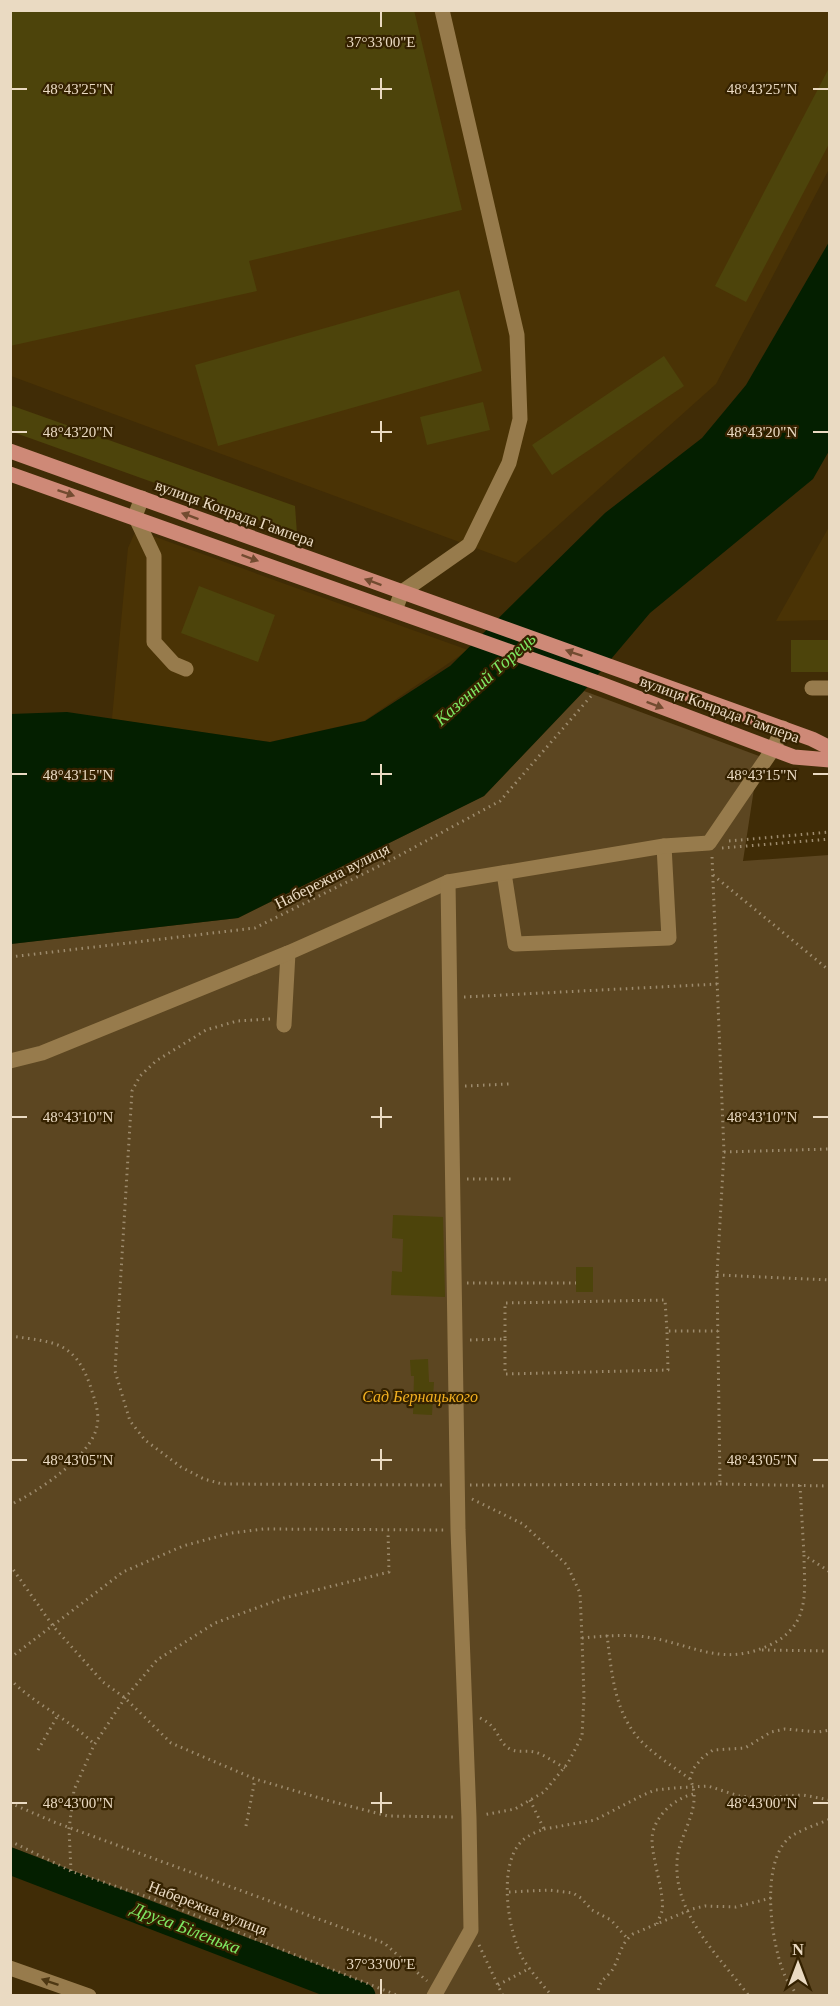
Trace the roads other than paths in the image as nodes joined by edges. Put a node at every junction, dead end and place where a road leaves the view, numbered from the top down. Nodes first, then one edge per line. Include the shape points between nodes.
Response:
1 (442, 10) edge
2 (10, 451) edge
3 (10, 474) edge
4 (142, 498) junction
5 (135, 516) junction
6 (402, 592) junction
7 (395, 610) junction
8 (186, 669) dead end
9 (812, 688) dead end
10 (830, 688) edge
11 (783, 729) junction
12 (829, 747) edge
13 (773, 749) junction
14 (830, 760) edge
15 (664, 846) junction
16 (504, 873) junction
17 (448, 882) junction
18 (288, 952) junction
19 (284, 1022) road end
20 (10, 1061) edge
21 (10, 1968) edge
22 (434, 1990) edge
23 (89, 1995) edge

1 - 6 street via 517,335 520,419 508,463 469,545
2 - 4 main road, вулиця Конрада Гампера
3 -> 5 main road
4 - 5 street
6 -> 4 main road, вулиця Конрада Гампера
5 -> 7 main road
5 - 8 street via 154,556 154,642 174,664
6 - 7 street
11 -> 6 main road, вулиця Конрада Гампера
7 -> 13 main road, вулиця Конрада Гампера
9 - 10 street
11 - 12 main road, вулиця Конрада Гампера
11 - 13 street
13 - 14 main road, вулиця Конрада Гампера via 794,757
13 - 15 street via 709,843
15 - 16 street
15 - 16 street via 669,938 515,944
16 - 17 street
17 - 18 street
17 - 22 street via 458,1530 471,1930
18 - 19 street
18 - 20 street via 42,1053
23 -> 21 street

